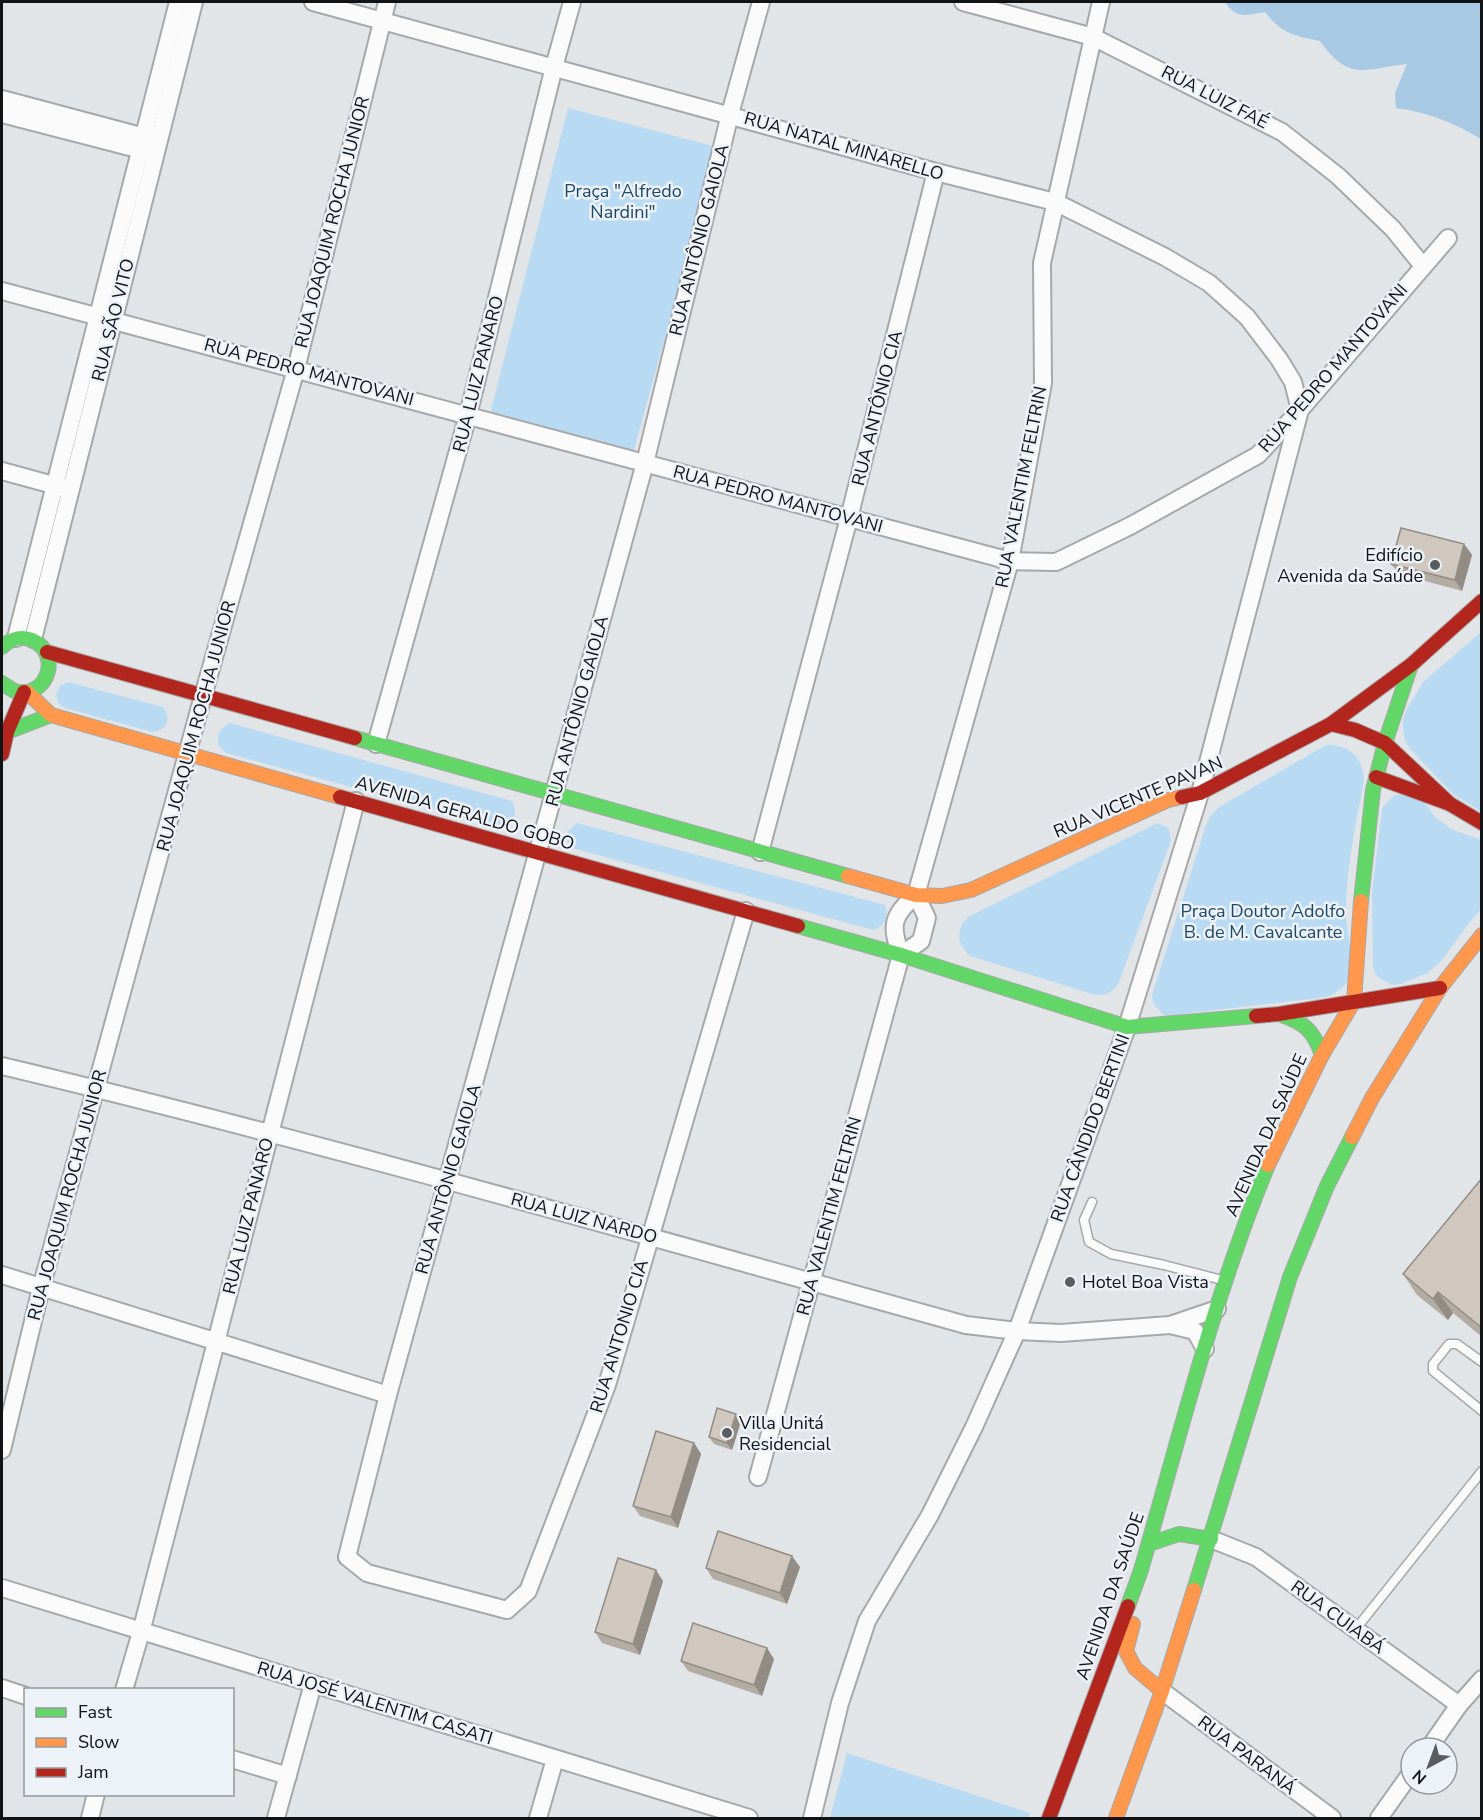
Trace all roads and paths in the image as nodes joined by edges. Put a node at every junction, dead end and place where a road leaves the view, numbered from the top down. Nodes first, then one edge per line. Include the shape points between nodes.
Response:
1 (178, 2) edge
2 (194, 2) edge
3 (313, 2) edge
4 (387, 2) edge
5 (572, 2) edge
6 (761, 2) edge
7 (963, 2) edge
8 (1101, 2) edge
9 (382, 21) junction
10 (1093, 37) junction
11 (554, 67) junction
12 (2, 99) edge
13 (2, 114) edge
14 (729, 114) junction
15 (150, 145) junction
16 (936, 172) junction
17 (1055, 202) junction
18 (1448, 238) dead end
19 (1423, 266) junction
20 (2, 291) edge
21 (106, 317) junction
22 (296, 369) junction
23 (1300, 410) junction
24 (468, 415) junction
25 (645, 463) junction
26 (2, 471) edge
27 (63, 488) junction
28 (849, 518) junction
29 (1010, 561) junction
30 (1482, 601) edge
31 (17, 641) edge
32 (47, 652) junction
33 (1410, 665) junction
34 (2, 689) edge
35 (25, 692) junction
36 (203, 696) junction
37 (51, 715) junction
38 (1331, 724) junction
39 (7, 732) junction
40 (1385, 743) junction
41 (376, 744) junction
42 (2, 754) edge
43 (188, 754) junction
44 (1376, 777) junction
45 (1200, 793) junction
46 (554, 794) junction
47 (356, 801) junction
48 (1450, 804) junction
49 (1482, 823) edge
50 (760, 852) junction
51 (539, 853) junction
52 (916, 896) junction
53 (746, 911) junction
54 (1482, 935) edge
55 (901, 955) junction
56 (1440, 988) junction
57 (1354, 1001) junction
58 (1279, 1014) junction
59 (1127, 1027) junction
60 (1322, 1055) junction
61 (2, 1066) edge
62 (96, 1088) junction
63 (270, 1134) junction
64 (447, 1181) junction
65 (1092, 1203) dead end
66 (650, 1235) junction
67 (2, 1275) edge
68 (810, 1281) junction
69 (1226, 1281) junction
70 (41, 1288) junction
71 (1217, 1309) junction
72 (1170, 1325) junction
73 (1017, 1331) junction
74 (216, 1342) junction
75 (1205, 1349) junction
76 (1482, 1362) edge
77 (388, 1395) junction
78 (1482, 1411) edge
79 (2, 1450) edge
80 (1482, 1471) edge
81 (758, 1477) dead end
82 (1211, 1539) junction
83 (1149, 1544) junction
84 (347, 1557) joint
85 (1141, 1570) junction
86 (2, 1588) edge
87 (1355, 1630) junction
88 (141, 1632) junction
89 (1482, 1679) edge
90 (313, 1684) junction
91 (2, 1688) edge
92 (124, 1688) edge
93 (1162, 1691) junction
94 (24, 1695) edge
95 (1459, 1705) junction
96 (1437, 1736) edge
97 (555, 1759) junction
98 (234, 1760) edge
99 (288, 1776) junction
100 (1399, 1790) edge
101 (96, 1796) edge
102 (90, 1818) edge
103 (276, 1818) edge
104 (538, 1818) edge
105 (749, 1818) edge
106 (812, 1818) edge
107 (1048, 1818) edge
108 (1116, 1818) edge
109 (1332, 1818) edge
110 (1379, 1818) edge

1 - 15 street, RUA SÃO VITO
2 - 15 street, RUA SÃO VITO
3 - 9 street, RUA NATAL MINARELLO
4 - 9 street, RUA JOAQUIM ROCHA JUNIOR
5 - 11 street, RUA LUIZ PANARO
6 - 14 street, RUA ANTÔNIO GAIOLA
7 - 10 street, RUA LUIZ FAÉ
8 - 10 street, RUA VALENTIM FELTRIN
9 - 11 street, RUA NATAL MINARELLO
9 - 22 street, RUA JOAQUIM ROCHA JUNIOR
10 - 17 street, RUA VALENTIM FELTRIN
10 - 19 street, RUA LUIZ FAÉ via 1282,132 1338,176 1393,229
11 - 14 street, RUA NATAL MINARELLO
11 - 24 street, RUA LUIZ PANARO
12 - 15 street
13 - 15 street
14 - 16 street, RUA NATAL MINARELLO
14 - 25 street, RUA ANTÔNIO GAIOLA
15 - 21 street, RUA SÃO VITO
16 - 17 street, RUA NATAL MINARELLO
16 - 28 street, RUA ANTÔNIO CIA
17 - 23 street, RUA NATAL MINARELLO via 1165,257 1209,284 1247,317 1279,358 1293,382
17 - 29 street, RUA VALENTIM FELTRIN via 1042,263 1043,383
18 - 19 street, RUA PEDRO MANTOVANI
19 - 23 street, RUA PEDRO MANTOVANI
20 - 21 street, RUA PEDRO MANTOVANI
21 - 22 street, RUA PEDRO MANTOVANI
21 - 27 street, RUA SÃO VITO
22 - 24 street, RUA PEDRO MANTOVANI
22 - 36 street, RUA JOAQUIM ROCHA JUNIOR
23 - 29 street, RUA PEDRO MANTOVANI via 1258,455 1130,526 1056,562
23 - 45 street, RUA CÂNDIDO BERTINI
24 - 25 street, RUA PEDRO MANTOVANI
24 - 41 street, RUA LUIZ PANARO
25 - 28 street, RUA PEDRO MANTOVANI
25 - 46 street, RUA ANTÔNIO GAIOLA
26 - 27 street
27 - 31 street, RUA SÃO VITO
28 - 29 street, RUA PEDRO MANTOVANI
28 - 50 street, RUA ANTÔNIO CIA
29 - 52 street, RUA VALENTIM FELTRIN
30 - 33 street
31 - 32 street via 41,644
32 - 35 street via 47,677
32 - 36 street
33 - 38 street, RUA VICENTE PAVAN
33 - 40 street, AVENIDA DA SAÚDE
34 - 35 street
35 - 37 street, AVENIDA GERALDO GOBO
35 - 39 street
36 - 41 street
36 - 43 street, RUA JOAQUIM ROCHA JUNIOR
37 - 39 street
37 - 43 street, AVENIDA GERALDO GOBO
38 - 40 street
38 - 45 street, RUA VICENTE PAVAN
39 - 42 street
40 - 44 street, AVENIDA DA SAÚDE
40 - 48 street
41 - 46 street
43 - 47 street, AVENIDA GERALDO GOBO
43 - 62 street, RUA JOAQUIM ROCHA JUNIOR
44 - 48 street
44 - 57 street, AVENIDA DA SAÚDE
45 - 52 street, RUA VICENTE PAVAN via 1168,800 971,890
45 - 59 street, RUA CÂNDIDO BERTINI
46 - 50 street
46 - 51 street, RUA ANTÔNIO GAIOLA
47 - 51 street, AVENIDA GERALDO GOBO
47 - 63 street, RUA LUIZ PANARO
48 - 49 street
50 - 52 street
51 - 53 street, AVENIDA GERALDO GOBO
51 - 64 street, RUA ANTÔNIO GAIOLA
52 - 55 street, RUA VALENTIM FELTRIN via 898,910 893,934
52 - 55 street via 927,918 921,941
53 - 55 street, AVENIDA GERALDO GOBO
53 - 66 street, RUA ANTONIO CIA
54 - 56 street
55 - 59 street, AVENIDA GERALDO GOBO
55 - 68 street, RUA VALENTIM FELTRIN
56 - 57 street
56 - 82 street via 1372,1098 1327,1186 1290,1277
57 - 58 street
57 - 60 street, AVENIDA DA SAÚDE
58 - 59 street
58 - 60 street via 1303,1022 1312,1030
59 - 73 street, RUA CÂNDIDO BERTINI
60 - 69 street, AVENIDA DA SAÚDE via 1270,1161
61 - 62 street, RUA LUIZ NARDO
62 - 63 street, RUA LUIZ NARDO
62 - 70 street, RUA JOAQUIM ROCHA JUNIOR
63 - 64 street, RUA LUIZ NARDO
63 - 74 street, RUA LUIZ PANARO
64 - 66 street, RUA LUIZ NARDO
64 - 77 street, RUA ANTÔNIO GAIOLA
65 - 69 lane via 1084,1220 1089,1242 1111,1254
66 - 68 street, RUA LUIZ NARDO
66 - 84 street, RUA ANTONIO CIA via 607,1385 528,1591 507,1611 367,1573
67 - 70 street
68 - 73 street, RUA LUIZ NARDO via 966,1325
68 - 81 street, RUA VALENTIM FELTRIN
69 - 71 street, AVENIDA DA SAÚDE
70 - 74 street
70 - 79 street, RUA JOAQUIM ROCHA JUNIOR
71 - 72 street, RUA LUIZ NARDO
71 - 75 street, AVENIDA DA SAÚDE
72 - 73 street, RUA LUIZ NARDO via 1061,1333
72 - 75 street, RUA LUIZ NARDO via 1195,1331
73 - 106 street, RUA CÂNDIDO BERTINI via 930,1515 867,1621 840,1703
74 - 77 street
74 - 88 street, RUA LUIZ PANARO
75 - 83 street, AVENIDA DA SAÚDE
76 - 78 lane via 1457,1344 1449,1344 1432,1365 1433,1371
77 - 84 street, RUA ANTÔNIO GAIOLA
80 - 87 lane
82 - 83 street via 1175,1533
82 - 87 street, RUA CUIABÁ via 1256,1557
82 - 93 street
83 - 85 street, AVENIDA DA SAÚDE
85 - 93 street via 1144,1584 1126,1651 1135,1668
85 - 107 street, AVENIDA DA SAÚDE
86 - 88 street, RUA JOSÉ VALENTIM CASATI
87 - 95 street, RUA CUIABÁ
88 - 90 street, RUA JOSÉ VALENTIM CASATI
88 - 92 street, RUA LUIZ PANARO
89 - 95 street
90 - 97 street, RUA JOSÉ VALENTIM CASATI
90 - 99 street
91 - 94 street
93 - 108 street
93 - 109 street, RUA PARANÁ
95 - 96 street
97 - 104 street
97 - 105 street, RUA JOSÉ VALENTIM CASATI
98 - 99 street
99 - 103 street
100 - 110 street
101 - 102 street

